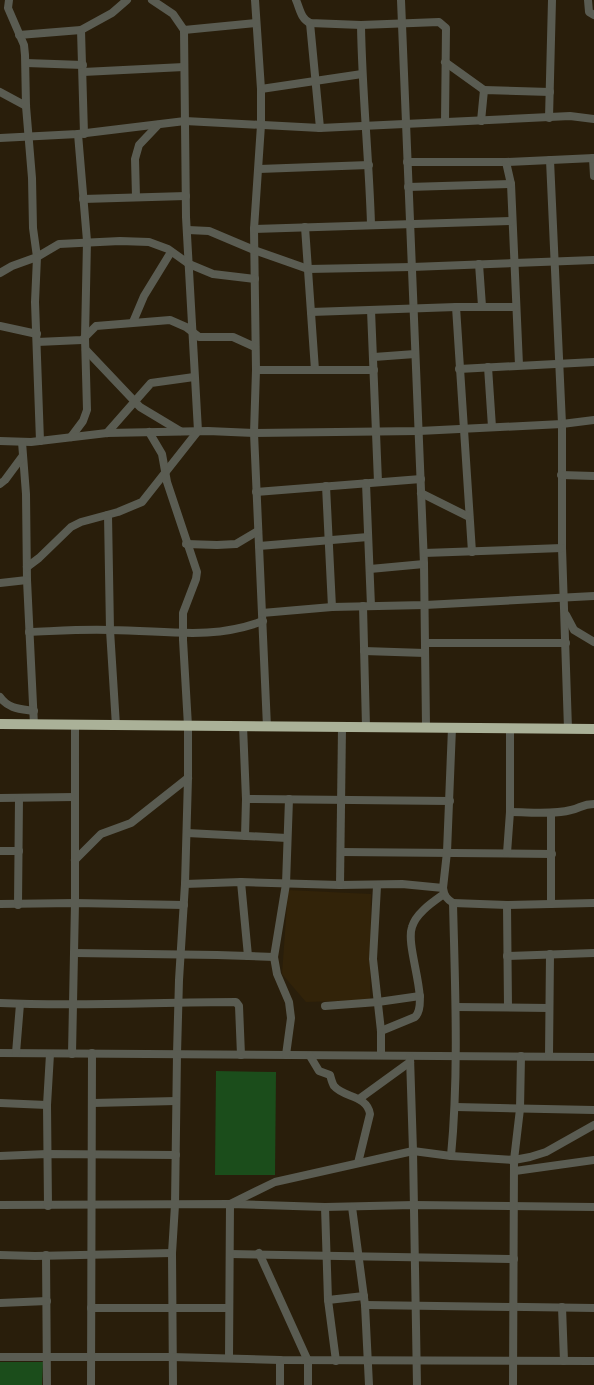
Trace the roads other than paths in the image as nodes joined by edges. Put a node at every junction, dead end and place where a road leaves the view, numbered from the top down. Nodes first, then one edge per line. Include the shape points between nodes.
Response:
1 (9, 0) edge
2 (127, 0) edge
3 (152, 0) edge
4 (256, 0) edge
5 (296, 0) edge
6 (401, 0) edge
7 (552, 0) edge
8 (588, 0) edge
9 (594, 15) edge
10 (310, 23) junction
11 (402, 23) junction
12 (256, 24) junction
13 (361, 26) junction
14 (81, 30) junction
15 (184, 30) junction
16 (19, 35) junction
17 (445, 62) junction
18 (26, 63) junction
19 (184, 67) junction
20 (83, 68) junction
21 (362, 74) junction
22 (316, 82) junction
23 (261, 89) junction
24 (484, 90) junction
25 (0, 92) edge
26 (550, 92) junction
27 (26, 106) junction
28 (549, 118) junction
29 (594, 119) edge
30 (185, 121) junction
31 (481, 121) junction
32 (445, 122) junction
33 (159, 124) junction
34 (405, 124) junction
35 (261, 125) junction
36 (367, 126) junction
37 (320, 128) junction
38 (81, 134) junction
39 (0, 138) edge
40 (30, 138) junction
41 (594, 158) edge
42 (550, 160) junction
43 (407, 162) junction
44 (506, 162) junction
45 (369, 165) junction
46 (259, 169) junction
47 (594, 176) edge
48 (511, 184) junction
49 (408, 186) junction
50 (186, 196) junction
51 (136, 197) junction
52 (83, 199) junction
53 (512, 221) junction
54 (371, 224) junction
55 (410, 224) junction
56 (305, 227) junction
57 (254, 229) junction
58 (188, 230) junction
59 (87, 241) junction
60 (254, 250) junction
61 (172, 252) junction
62 (37, 257) junction
63 (594, 260) edge
64 (554, 261) junction
65 (514, 263) junction
66 (189, 264) junction
67 (479, 264) junction
68 (412, 267) junction
69 (308, 269) junction
70 (0, 273) edge
71 (254, 279) junction
72 (482, 306) junction
73 (456, 307) junction
74 (515, 307) junction
75 (413, 308) junction
76 (371, 310) junction
77 (311, 312) junction
78 (133, 322) junction
79 (0, 326) edge
80 (192, 332) junction
81 (37, 334) junction
82 (85, 338) junction
83 (37, 342) junction
84 (255, 347) junction
85 (86, 350) junction
86 (414, 354) junction
87 (374, 358) junction
88 (594, 362) edge
89 (558, 363) junction
90 (519, 365) junction
91 (488, 367) junction
92 (459, 369) junction
93 (256, 370) junction
94 (316, 370) junction
95 (374, 370) junction
96 (194, 377) junction
97 (135, 402) junction
98 (594, 420) edge
99 (562, 424) junction
100 (492, 427) junction
101 (464, 428) junction
102 (376, 430) junction
103 (419, 430) junction
104 (181, 431) junction
105 (198, 431) junction
106 (149, 432) junction
107 (107, 433) junction
108 (254, 433) junction
109 (71, 437) junction
110 (0, 441) edge
111 (40, 441) junction
112 (22, 442) junction
113 (22, 457) junction
114 (165, 471) junction
115 (561, 475) junction
116 (594, 476) edge
117 (421, 479) junction
118 (378, 482) junction
119 (366, 483) junction
120 (0, 484) edge
121 (326, 486) junction
122 (256, 492) junction
123 (421, 493) junction
124 (108, 515) junction
125 (469, 516) junction
126 (258, 530) junction
127 (368, 536) junction
128 (329, 539) junction
129 (186, 544) junction
130 (259, 546) junction
131 (562, 548) junction
132 (472, 552) junction
133 (424, 553) junction
134 (424, 564) junction
135 (27, 567) junction
136 (370, 568) junction
137 (27, 580) junction
138 (0, 583) edge
139 (594, 596) edge
140 (564, 598) junction
141 (425, 605) junction
142 (367, 606) junction
143 (332, 608) junction
144 (564, 611) junction
145 (262, 617) junction
146 (110, 630) junction
147 (30, 632) junction
148 (183, 633) junction
149 (594, 642) edge
150 (566, 643) junction
151 (425, 644) junction
152 (364, 651) junction
153 (425, 653) junction
154 (0, 697) edge
155 (34, 711) junction
156 (0, 724) edge
157 (34, 725) junction
158 (75, 726) junction
159 (116, 726) junction
160 (188, 726) junction
161 (243, 726) junction
162 (267, 727) junction
163 (342, 727) junction
164 (366, 727) junction
165 (426, 728) junction
166 (452, 728) junction
167 (510, 728) junction
168 (568, 729) junction
169 (594, 729) edge
170 (188, 778) junction
171 (75, 797) junction
172 (0, 798) edge
173 (19, 798) junction
174 (246, 799) junction
175 (289, 800) junction
176 (342, 800) junction
177 (450, 801) junction
178 (594, 804) edge
179 (510, 812) junction
180 (551, 813) junction
181 (187, 833) junction
182 (245, 836) junction
183 (287, 838) junction
184 (0, 851) edge
185 (19, 851) junction
186 (342, 852) junction
187 (448, 852) junction
188 (507, 853) junction
189 (552, 854) junction
190 (75, 860) junction
191 (242, 882) junction
192 (185, 884) junction
193 (286, 884) junction
194 (340, 885) junction
195 (377, 886) junction
196 (443, 891) junction
197 (75, 902) junction
198 (453, 903) junction
199 (594, 903) edge
200 (0, 904) edge
201 (551, 904) junction
202 (18, 905) junction
203 (184, 905) junction
204 (506, 905) junction
205 (74, 953) junction
206 (594, 953) edge
207 (180, 954) junction
208 (550, 954) junction
209 (248, 956) junction
210 (508, 956) junction
211 (274, 957) junction
212 (420, 996) junction
213 (178, 1002) junction
214 (378, 1002) junction
215 (0, 1003) edge
216 (20, 1004) junction
217 (72, 1006) junction
218 (325, 1006) dead end
219 (456, 1007) junction
220 (508, 1007) junction
221 (549, 1008) junction
222 (381, 1031) junction
223 (0, 1053) edge
224 (16, 1053) junction
225 (92, 1053) junction
226 (50, 1054) junction
227 (72, 1054) junction
228 (177, 1054) junction
229 (286, 1054) junction
230 (241, 1055) junction
231 (380, 1055) junction
232 (455, 1055) junction
233 (310, 1056) junction
234 (521, 1056) junction
235 (549, 1056) junction
236 (594, 1056) edge
237 (410, 1059) junction
238 (359, 1099) junction
239 (176, 1101) junction
240 (0, 1103) edge
241 (93, 1103) junction
242 (47, 1105) junction
243 (456, 1107) junction
244 (520, 1109) junction
245 (594, 1110) edge
246 (594, 1125) edge
247 (413, 1151) junction
248 (47, 1154) junction
249 (93, 1155) junction
250 (0, 1156) edge
251 (176, 1156) junction
252 (452, 1156) junction
253 (514, 1160) junction
254 (594, 1160) edge
255 (358, 1163) junction
256 (515, 1171) junction
257 (230, 1204) junction
258 (0, 1205) edge
259 (175, 1205) junction
260 (48, 1206) junction
261 (91, 1206) junction
262 (414, 1206) junction
263 (326, 1207) junction
264 (352, 1207) junction
265 (514, 1207) junction
266 (594, 1207) edge
267 (172, 1253) junction
268 (92, 1254) junction
269 (230, 1254) junction
270 (259, 1254) junction
271 (0, 1255) edge
272 (46, 1255) junction
273 (327, 1255) junction
274 (358, 1256) junction
275 (415, 1257) junction
276 (514, 1259) junction
277 (364, 1296) junction
278 (328, 1300) junction
279 (47, 1301) junction
280 (0, 1303) edge
281 (365, 1305) junction
282 (416, 1305) junction
283 (514, 1306) junction
284 (562, 1307) junction
285 (91, 1308) junction
286 (171, 1308) junction
287 (229, 1308) junction
288 (594, 1308) edge
289 (0, 1357) edge
290 (91, 1357) junction
291 (172, 1357) junction
292 (47, 1358) junction
293 (229, 1358) junction
294 (280, 1360) junction
295 (336, 1360) junction
296 (417, 1360) junction
297 (513, 1360) junction
298 (308, 1361) junction
299 (368, 1361) junction
300 (564, 1361) junction
301 (594, 1361) edge
302 (47, 1385) edge
303 (91, 1385) edge
304 (173, 1385) edge
305 (280, 1385) edge
306 (308, 1385) edge
307 (369, 1385) edge
308 (417, 1385) edge
309 (513, 1385) edge

1 - 16 street via 8,8
2 - 14 street via 112,13
3 - 15 street via 173,14
4 - 12 street
5 - 10 street via 305,21
6 - 11 street
7 - 26 street
8 - 9 street via 589,12
10 - 13 street
10 - 22 street
11 - 13 street
11 - 17 street via 439,22 443,25 446,28
11 - 34 street
12 - 15 street
12 - 23 street
13 - 21 street
14 - 16 street
14 - 20 street
15 - 19 street
16 - 18 street
17 - 24 street
17 - 32 street
18 - 20 street
18 - 27 street
19 - 20 street
19 - 30 street
20 - 38 street
21 - 22 street
21 - 36 street
22 - 23 street
22 - 37 street
23 - 35 street
24 - 26 street
24 - 31 street
25 - 27 street
26 - 28 street
27 - 40 street
28 - 29 street via 576,116
28 - 31 street
30 - 33 street
30 - 35 street
30 - 50 street
31 - 32 street
32 - 34 street
33 - 38 street
33 - 51 street via 139,145 135,159
34 - 36 street
34 - 43 street
35 - 37 street
35 - 46 street
36 - 37 street
36 - 45 street
38 - 40 street
38 - 52 street
39 - 40 street
40 - 62 street
41 - 42 street
41 - 47 street
42 - 44 street
42 - 64 street
43 - 44 street
43 - 49 street
44 - 48 street
45 - 46 street
45 - 54 street
46 - 57 street
48 - 49 street
48 - 53 street
49 - 55 street
50 - 51 street
50 - 58 street
51 - 52 street
52 - 59 street
53 - 55 street
53 - 65 street
54 - 55 street
54 - 56 street
55 - 68 street
56 - 57 street
56 - 69 street
57 - 60 street
58 - 60 street via 209,231
58 - 66 street
59 - 61 street via 149,242
59 - 62 street via 59,244
59 - 82 street
60 - 69 street
60 - 71 street
61 - 66 street
61 - 78 street via 144,296
62 - 70 street
62 - 81 street
63 - 64 street
64 - 65 street
64 - 89 street
65 - 67 street
65 - 74 street
66 - 71 street via 213,274
66 - 80 street
67 - 68 street
67 - 72 street
68 - 69 street
68 - 75 street
69 - 77 street
71 - 84 street
72 - 73 street
72 - 74 street
73 - 75 street
73 - 92 street
74 - 90 street
75 - 76 street
75 - 86 street
76 - 77 street
76 - 87 street
77 - 94 street
78 - 80 street via 170,320
78 - 82 street via 96,326
79 - 81 street
80 - 84 street via 202,338 233,337
80 - 96 street
81 - 83 street
82 - 83 street
82 - 85 street
83 - 111 street
84 - 93 street
85 - 97 street
85 - 109 street via 87,410
86 - 87 street
86 - 103 street
87 - 95 street
88 - 89 street
89 - 90 street
89 - 99 street
90 - 91 street
91 - 92 street
91 - 100 street
92 - 101 street
93 - 94 street
93 - 108 street
94 - 95 street
95 - 102 street
96 - 97 street via 151,383
96 - 105 street
97 - 104 street
97 - 107 street
98 - 99 street
99 - 100 street
99 - 115 street
100 - 101 street
101 - 103 street
101 - 125 street
102 - 103 street
102 - 108 street
102 - 118 street
103 - 117 street
104 - 105 street
104 - 106 street
105 - 108 street
105 - 114 street
106 - 107 street
106 - 114 street via 162,454
107 - 109 street
108 - 122 street
109 - 111 street
110 - 112 street
111 - 112 street
112 - 113 street
113 - 120 street
113 - 135 street
114 - 124 street via 142,502
114 - 129 street
115 - 116 street
115 - 131 street
117 - 118 street
117 - 123 street
118 - 119 street
119 - 121 street
119 - 127 street
121 - 122 street
121 - 128 street
122 - 126 street
123 - 125 street
123 - 133 street
124 - 135 street via 71,527
124 - 146 street
125 - 132 street
126 - 129 street via 236,544
126 - 130 street
127 - 128 street
127 - 136 street
128 - 130 street
128 - 143 street
129 - 148 street via 196,579 183,613
130 - 145 street
131 - 132 street
131 - 140 street
132 - 133 street
133 - 134 street
134 - 136 street
134 - 141 street
135 - 137 street
136 - 142 street
137 - 138 street
137 - 147 street
139 - 140 street
140 - 141 street
140 - 144 street
141 - 142 street
141 - 151 street
142 - 143 street
142 - 152 street
143 - 145 street
144 - 149 street via 574,630
144 - 150 street
145 - 148 street via 244,627 223,632
145 - 162 street
146 - 147 street
146 - 148 street
146 - 159 street
147 - 155 street
148 - 160 street
150 - 151 street
150 - 168 street
151 - 153 street
152 - 153 street
152 - 164 street
153 - 165 street
154 - 155 street via 13,708
155 - 157 street
156 - 157 highway
157 - 158 highway
158 - 159 highway
158 - 171 street
159 - 160 highway
160 - 161 highway
160 - 170 street
161 - 162 highway
161 - 174 street
162 - 163 highway
163 - 164 highway
163 - 176 street
164 - 165 highway
165 - 166 highway
166 - 167 highway
166 - 177 street
167 - 168 highway
167 - 179 street
168 - 169 highway
170 - 181 street
170 - 190 street via 134,821 101,834
171 - 173 street
171 - 190 street
172 - 173 street
173 - 185 street
174 - 175 street
174 - 182 street
175 - 176 street
175 - 183 street
176 - 177 street
176 - 186 street
177 - 187 street
178 - 180 street
179 - 180 street
179 - 188 street
180 - 189 street
181 - 182 street
181 - 192 street
182 - 183 street
183 - 193 street
184 - 185 street
185 - 202 street
186 - 187 street
186 - 194 street
187 - 188 street
187 - 196 street
188 - 189 street
189 - 201 street
190 - 197 street
191 - 192 street
191 - 193 street
191 - 209 street
192 - 203 street
193 - 194 street
193 - 211 street
194 - 195 street
195 - 196 street via 413,884
195 - 214 street via 373,958
196 - 198 street
196 - 212 street via 414,921 410,932
197 - 202 street
197 - 203 street
197 - 205 street
198 - 204 street
198 - 219 street
199 - 201 street
200 - 202 street
201 - 204 street
203 - 207 street
204 - 210 street
205 - 207 street
205 - 217 street
206 - 208 street
207 - 209 street
207 - 213 street
208 - 210 street
208 - 221 street
209 - 211 street
210 - 220 street
211 - 229 street via 291,1018
212 - 214 street
212 - 222 street via 417,1016
213 - 217 street
213 - 228 street
213 - 230 street via 238,1003
214 - 218 street
214 - 222 street
215 - 216 street
216 - 217 street
216 - 224 street
217 - 227 street
219 - 220 street
219 - 232 street
220 - 221 street
221 - 235 street
222 - 231 street
223 - 224 street
224 - 226 street
225 - 227 street
225 - 228 street
225 - 241 street
226 - 227 street
226 - 242 street
228 - 230 street
228 - 239 street
229 - 230 street
229 - 233 street
231 - 233 street
231 - 237 street
232 - 234 street
232 - 237 street
232 - 243 street
233 - 238 street via 319,1071 330,1075 336,1088
234 - 235 street
234 - 244 street
235 - 236 street
237 - 238 street
237 - 247 street
238 - 255 street via 367,1105 370,1114
239 - 241 street
239 - 251 street
240 - 242 street
241 - 249 street
242 - 248 street
243 - 244 street
243 - 252 street
244 - 245 street
244 - 253 street
246 - 253 street via 546,1152
247 - 252 street
247 - 255 street
247 - 262 street
248 - 249 street
248 - 250 street
248 - 260 street
249 - 251 street
249 - 261 street
251 - 259 street
252 - 253 street
253 - 256 street
254 - 256 street
255 - 257 street via 275,1182
256 - 265 street
257 - 259 street
257 - 263 street
257 - 269 street
258 - 260 street
259 - 261 street
259 - 267 street
260 - 261 street
261 - 268 street
262 - 264 street
262 - 265 street
262 - 275 street
263 - 264 street
263 - 273 street
264 - 274 street
265 - 266 street
265 - 276 street
267 - 268 street
267 - 286 street
268 - 272 street
268 - 285 street
269 - 270 street
269 - 287 street
270 - 273 street
270 - 298 street
271 - 272 street
272 - 279 street
273 - 274 street
273 - 278 street
274 - 275 street
274 - 277 street
275 - 276 street
275 - 282 street
276 - 283 street
277 - 278 street
277 - 281 street
278 - 295 street
279 - 280 street
279 - 292 street
281 - 282 street
281 - 299 street
282 - 283 street
282 - 296 street
283 - 284 street
283 - 297 street
284 - 288 street
284 - 300 street
285 - 286 street
285 - 290 street
286 - 287 street
286 - 291 street
287 - 293 street
289 - 292 street
290 - 291 street
290 - 292 street
290 - 303 street
291 - 293 street
291 - 304 street
292 - 302 street
293 - 294 street
294 - 298 street
294 - 305 street
295 - 298 street
295 - 299 street
296 - 297 street
296 - 299 street
296 - 308 street
297 - 300 street
297 - 309 street
298 - 306 street
299 - 307 street
300 - 301 street

